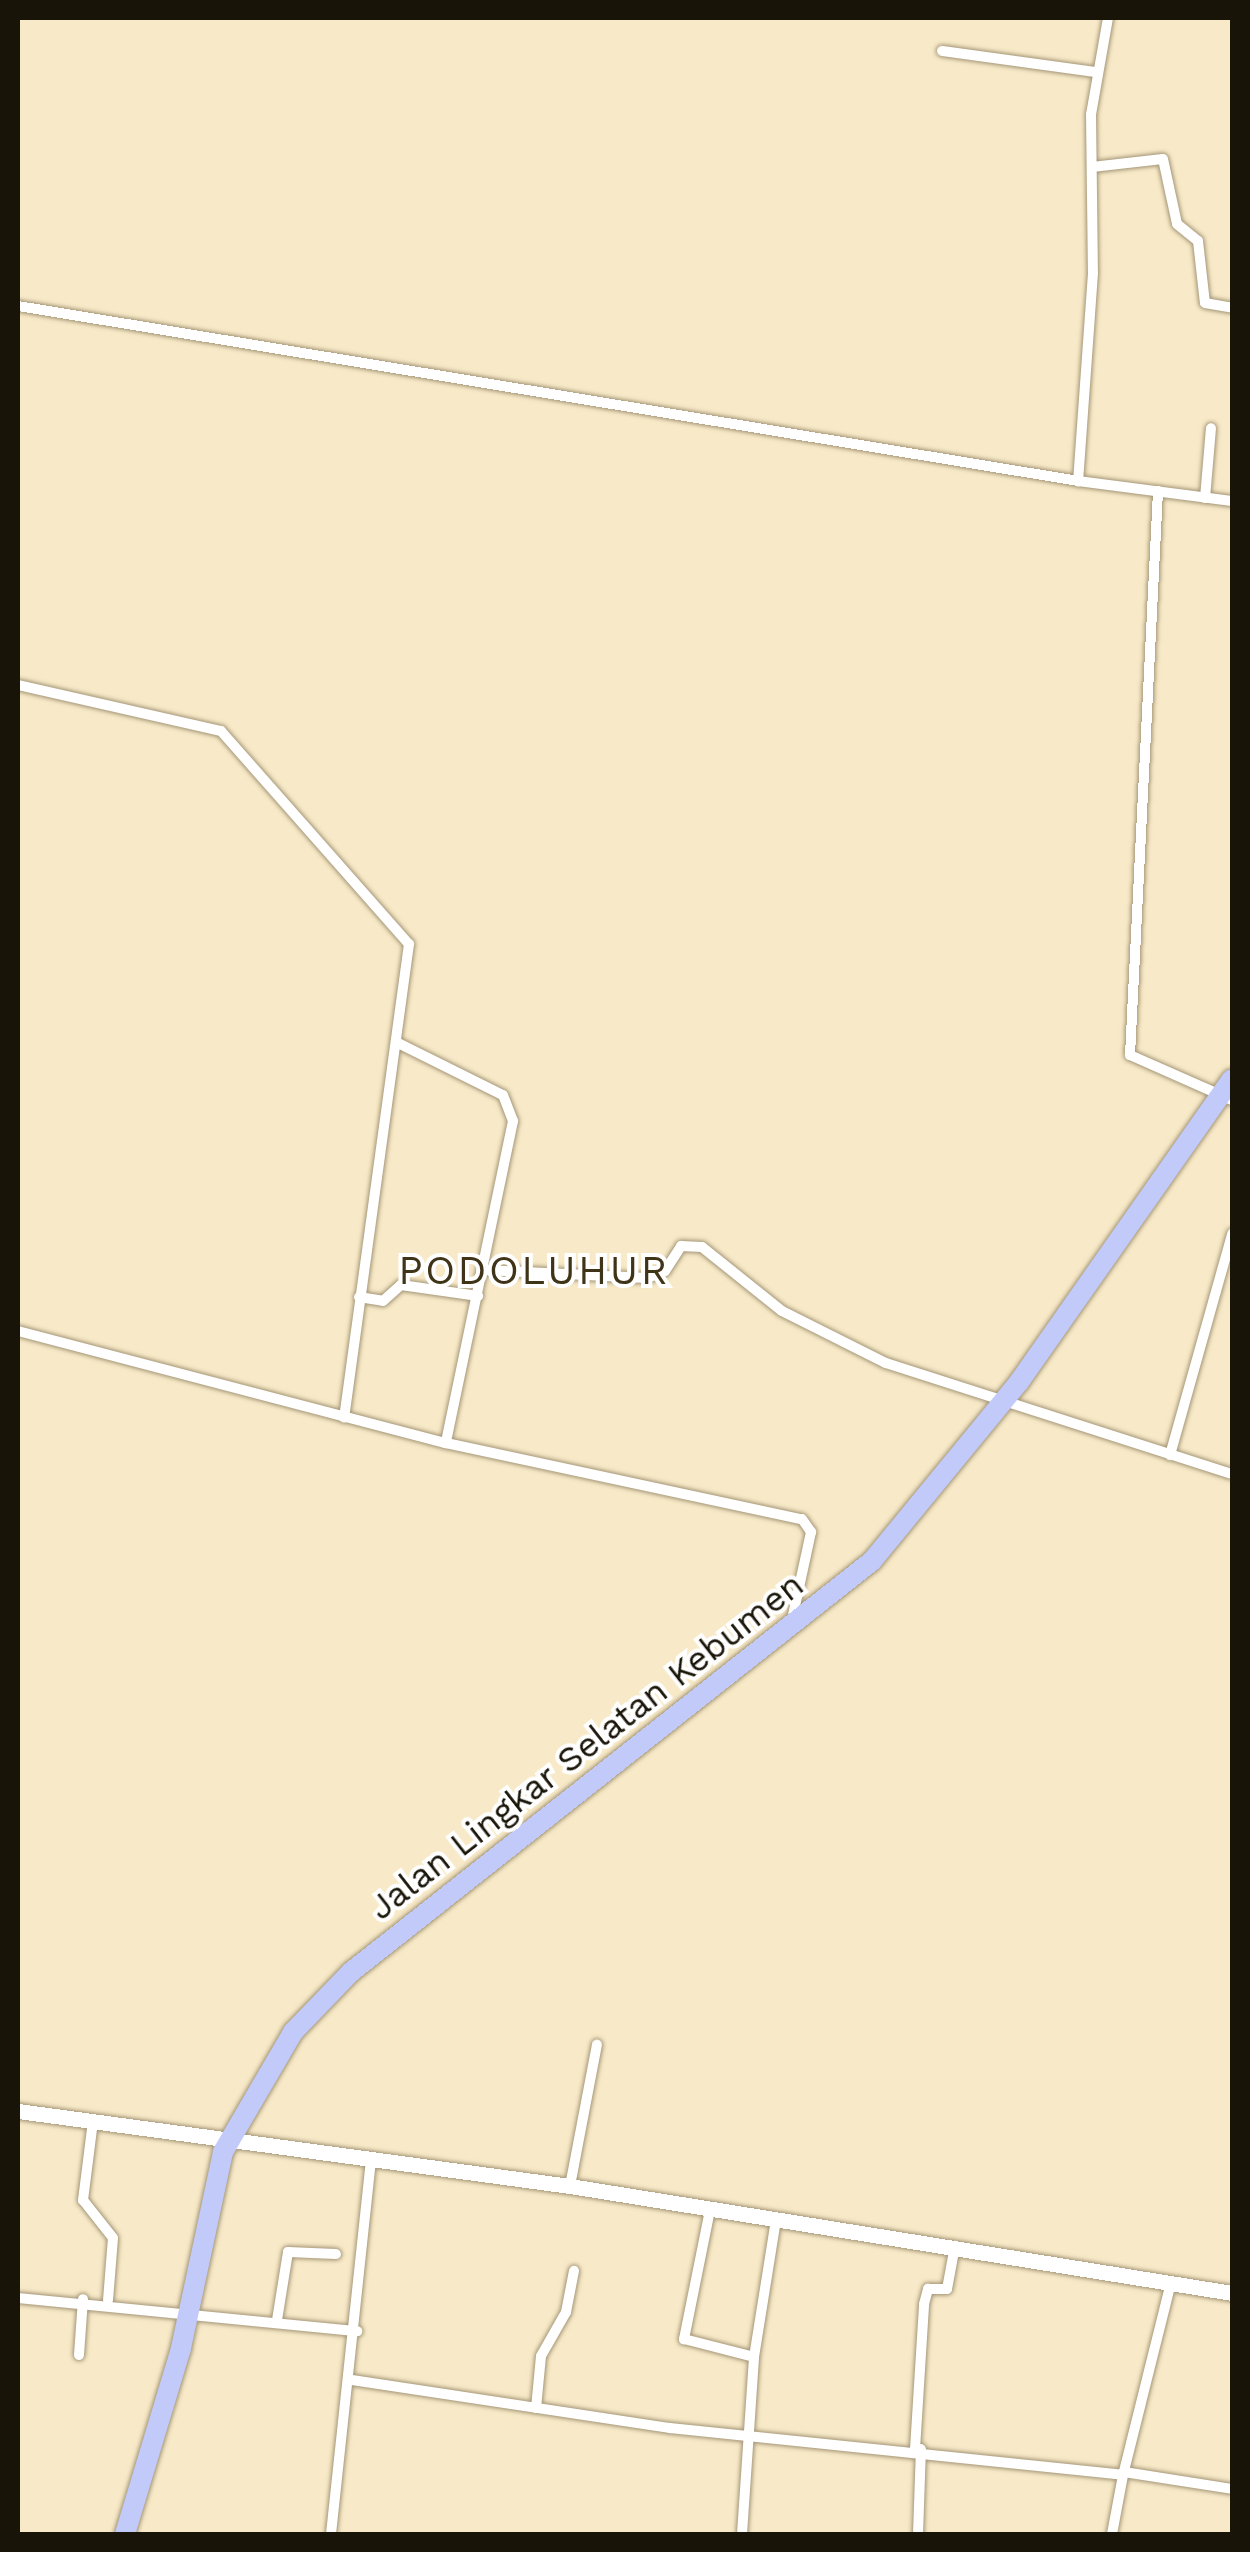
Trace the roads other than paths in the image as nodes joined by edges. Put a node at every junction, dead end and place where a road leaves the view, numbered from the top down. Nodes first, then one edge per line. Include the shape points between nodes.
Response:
1 (1108, 18) edge
2 (942, 52) dead end
3 (1096, 72) junction
4 (1092, 167) junction
5 (18, 306) edge
6 (1232, 308) edge
7 (1210, 428) dead end
8 (1078, 481) junction
9 (1158, 491) junction
10 (1205, 498) junction
11 (1232, 502) edge
12 (18, 686) edge
13 (396, 1042) junction
14 (1228, 1092) edge
15 (1232, 1234) edge
16 (484, 1270) junction
17 (478, 1296) junction
18 (358, 1297) junction
19 (18, 1332) edge
20 (1004, 1402) junction
21 (344, 1418) junction
22 (446, 1444) junction
23 (1172, 1450) junction
24 (1232, 1474) edge
25 (790, 1628) junction
26 (597, 2045) dead end
27 (18, 2111) edge
28 (93, 2121) junction
29 (230, 2135) junction
30 (371, 2162) junction
31 (570, 2186) junction
32 (710, 2210) junction
33 (776, 2220) junction
34 (955, 2244) junction
35 (336, 2254) dead end
36 (574, 2271) dead end
37 (1171, 2282) junction
38 (1232, 2293) edge
39 (18, 2298) edge
40 (83, 2299) junction
41 (108, 2300) junction
42 (188, 2312) junction
43 (277, 2320) junction
44 (357, 2330) junction
45 (79, 2355) dead end
46 (754, 2356) junction
47 (352, 2380) junction
48 (536, 2408) junction
49 (750, 2438) junction
50 (918, 2449) junction
51 (1123, 2474) junction
52 (1232, 2489) edge
53 (125, 2534) edge
54 (331, 2534) edge
55 (742, 2534) edge
56 (918, 2534) edge
57 (1112, 2534) edge

1 - 3 street
2 - 3 street
3 - 4 street
4 - 6 street via 1163,159 1177,224 1198,241 1205,303
4 - 8 street
5 - 8 street
7 - 10 street
8 - 9 street
9 - 10 street
9 - 14 street via 1130,1055
10 - 11 street
12 - 13 street via 204,724 246,750 409,944
13 - 16 street via 502,1095 512,1112
13 - 18 street
14 - 20 highway, Jalan Lingkar Selatan Kebumen
15 - 23 street
16 - 17 street
16 - 20 street via 647,1278 694,1246 812,1329
17 - 18 street via 401,1285 383,1301
17 - 22 street
18 - 21 street
19 - 21 street
20 - 23 street
20 - 25 highway, Jalan Lingkar Selatan Kebumen via 917,1514
21 - 22 street
22 - 25 street via 802,1519 811,1532
23 - 24 street
25 - 29 highway, Jalan Lingkar Selatan Kebumen via 351,1972 293,2032
26 - 31 street
27 - 28 street
28 - 29 street
28 - 41 street via 83,2200 113,2238
29 - 30 street
29 - 42 highway, Jalan Lingkar Selatan Kebumen
30 - 31 street
30 - 44 street
31 - 32 street
32 - 33 street
32 - 46 street via 684,2338
33 - 34 street
33 - 46 street
34 - 37 street
34 - 50 street via 947,2289 928,2289 924,2304
35 - 43 street via 288,2252
36 - 48 street via 566,2312 541,2356
37 - 38 street
37 - 51 street
39 - 40 street
40 - 41 street
40 - 45 street
41 - 42 street
42 - 43 street
42 - 53 highway, Jalan Lingkar Selatan Kebumen
43 - 44 street
44 - 47 street
46 - 49 street
47 - 48 street
47 - 54 street
48 - 49 street
49 - 50 street
49 - 55 street
50 - 51 street
50 - 56 street
51 - 52 street
51 - 57 street

